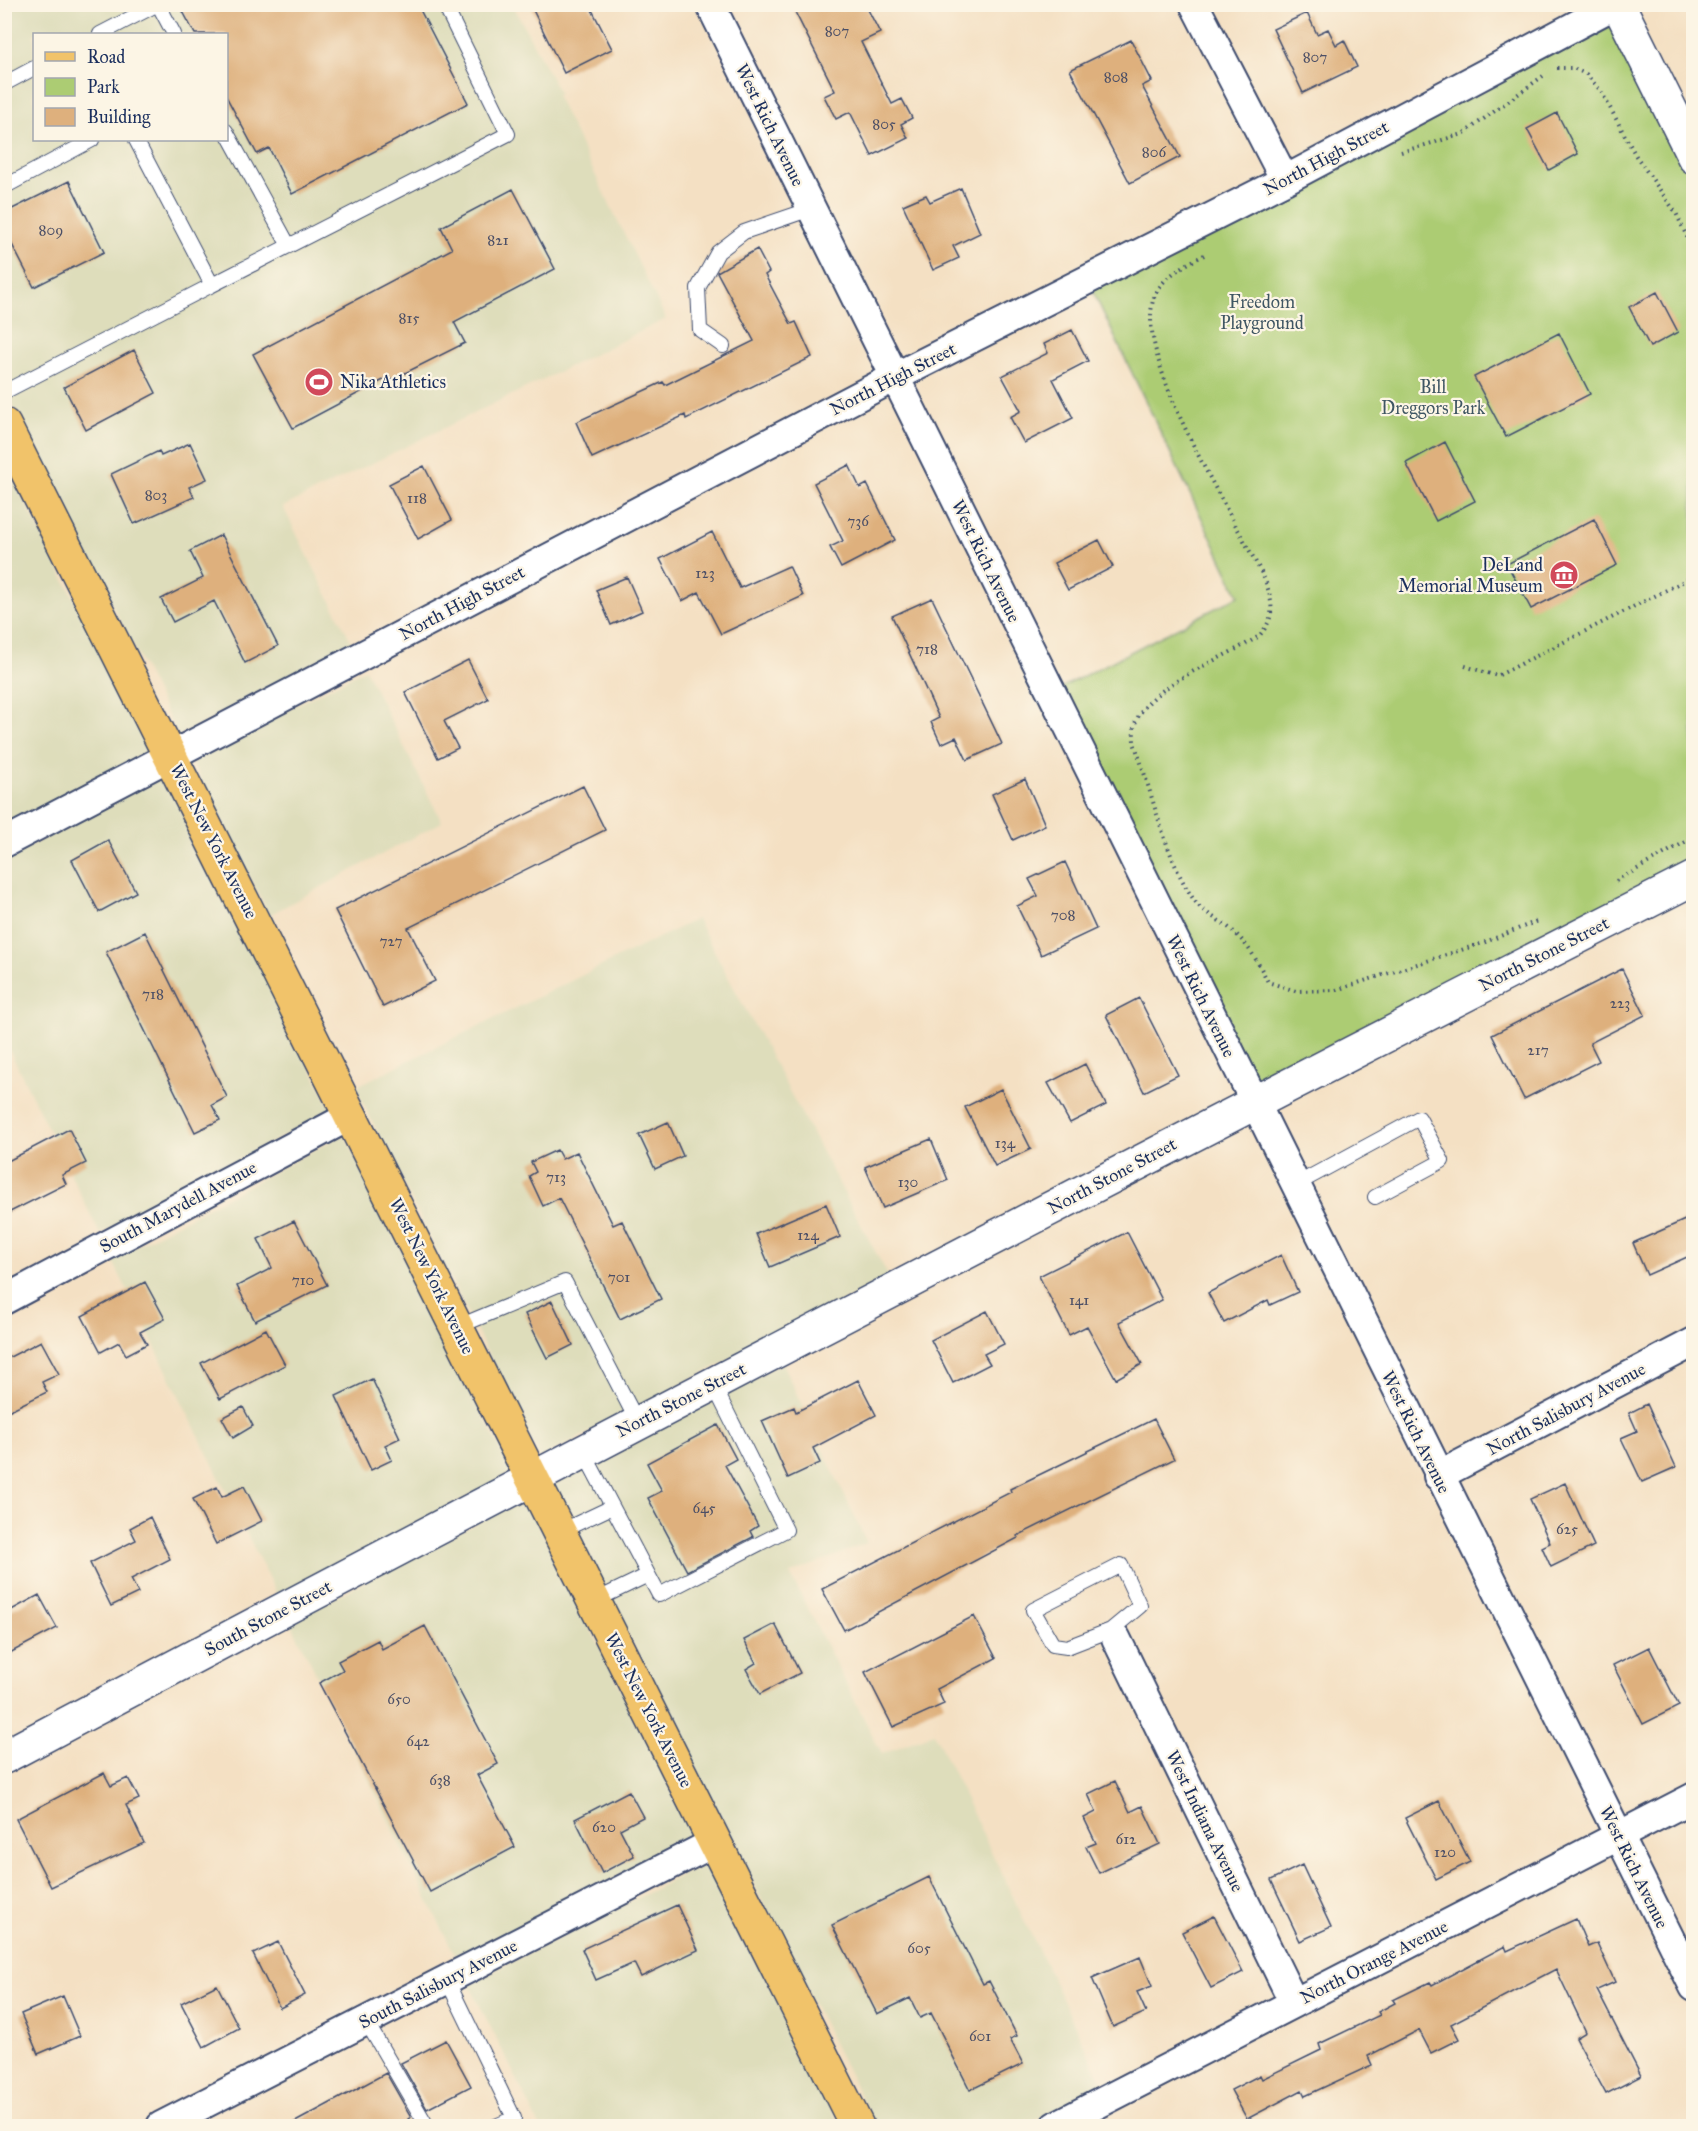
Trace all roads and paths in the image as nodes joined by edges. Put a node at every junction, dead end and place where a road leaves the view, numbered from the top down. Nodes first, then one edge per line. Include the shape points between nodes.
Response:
1 (158, 4) edge
2 (444, 4) edge
3 (710, 4) edge
4 (1194, 4) edge
5 (1617, 4) edge
6 (102, 33) edge
7 (173, 33) edge
8 (33, 69) edge
9 (4, 84) edge
10 (228, 135) edge
11 (90, 141) edge
12 (137, 141) edge
13 (1396, 153) dead end
14 (1694, 157) edge
15 (1285, 180) junction
16 (4, 187) edge
17 (811, 208) junction
18 (289, 246) junction
19 (1694, 252) edge
20 (1206, 254) dead end
21 (212, 285) junction
22 (723, 346) dead end
23 (895, 377) junction
24 (4, 392) edge
25 (4, 425) edge
26 (1694, 576) edge
27 (1465, 666) dead end
28 (171, 755) junction
29 (1694, 837) edge
30 (4, 843) edge
31 (1694, 878) edge
32 (1608, 886) dead end
33 (1545, 918) dead end
34 (1254, 1102) junction
35 (352, 1115) junction
36 (1294, 1185) junction
37 (1375, 1197) dead end
38 (4, 1300) edge
39 (457, 1327) junction
40 (1694, 1342) edge
41 (712, 1384) junction
42 (638, 1423) junction
43 (583, 1451) junction
44 (1438, 1476) junction
45 (532, 1478) junction
46 (612, 1507) junction
47 (559, 1532) junction
48 (648, 1575) junction
49 (594, 1601) junction
50 (1114, 1634) junction
51 (4, 1757) edge
52 (1694, 1797) edge
53 (1619, 1836) junction
54 (716, 1842) junction
55 (447, 1980) junction
56 (1694, 1987) edge
57 (1294, 2003) junction
58 (366, 2021) junction
59 (161, 2127) edge
60 (428, 2127) edge
61 (496, 2127) edge
62 (857, 2127) edge
63 (1055, 2127) edge

1 - 6 lane
1 - 7 lane
2 - 18 lane via 508,134
3 - 17 street, West Rich Avenue
4 - 15 street
5 - 14 street
5 - 15 street, North High Street
8 - 9 lane
10 - 18 lane
11 - 16 lane
12 - 21 lane
13 - 19 path via 1463,134 1556,68 1572,68 1586,74 1601,91 1636,156 1676,213
15 - 23 street, North High Street
17 - 22 lane via 744,232 718,252 698,288 698,299 700,330
17 - 23 street, West Rich Avenue
18 - 21 lane
20 - 33 path via 1180,270 1155,295 1150,317 1153,340 1162,375 1194,444 1266,580 1273,615 1259,636 1160,692 1134,726 1134,743 1184,881 1199,906 1251,948 1268,981 1296,991 1336,990 1380,978
21 - 24 lane
23 - 28 street, North High Street
23 - 34 street, West Rich Avenue
25 - 28 main road, West New York Avenue
26 - 27 path via 1497,676
28 - 30 street, North High Street
28 - 35 main road, West New York Avenue
29 - 32 path
31 - 34 street, North Stone Street
34 - 36 street, West Rich Avenue
34 - 41 street, North Stone Street
35 - 38 street, South Marydell Avenue
35 - 39 main road, West New York Avenue
36 - 37 lane via 1419,1118 1442,1161
36 - 44 street, West Rich Avenue
39 - 42 lane via 565,1282
39 - 45 main road, West New York Avenue
40 - 44 street, North Salisbury Avenue
41 - 42 street, North Stone Street
41 - 48 lane via 786,1530 659,1595
42 - 43 street, North Stone Street
43 - 45 street, North Stone Street
43 - 46 lane
44 - 53 street, West Rich Avenue
45 - 47 main road, West New York Avenue
45 - 51 street, South Stone Street
46 - 47 lane
46 - 48 lane
47 - 49 main road, West New York Avenue
48 - 49 lane
49 - 54 main road, West New York Avenue
50 - 50 lane via 1067,1647 1053,1645 1033,1610 1121,1565 1140,1606
50 - 57 street, West Indiana Avenue
52 - 53 street, North Orange Avenue
53 - 56 street, West Rich Avenue
53 - 57 street, North Orange Avenue
54 - 55 street, South Salisbury Avenue
54 - 62 main road, West New York Avenue
55 - 58 street, South Salisbury Avenue
55 - 61 lane via 514,2118
57 - 63 street, North Orange Avenue
58 - 59 street, South Salisbury Avenue
58 - 60 lane

